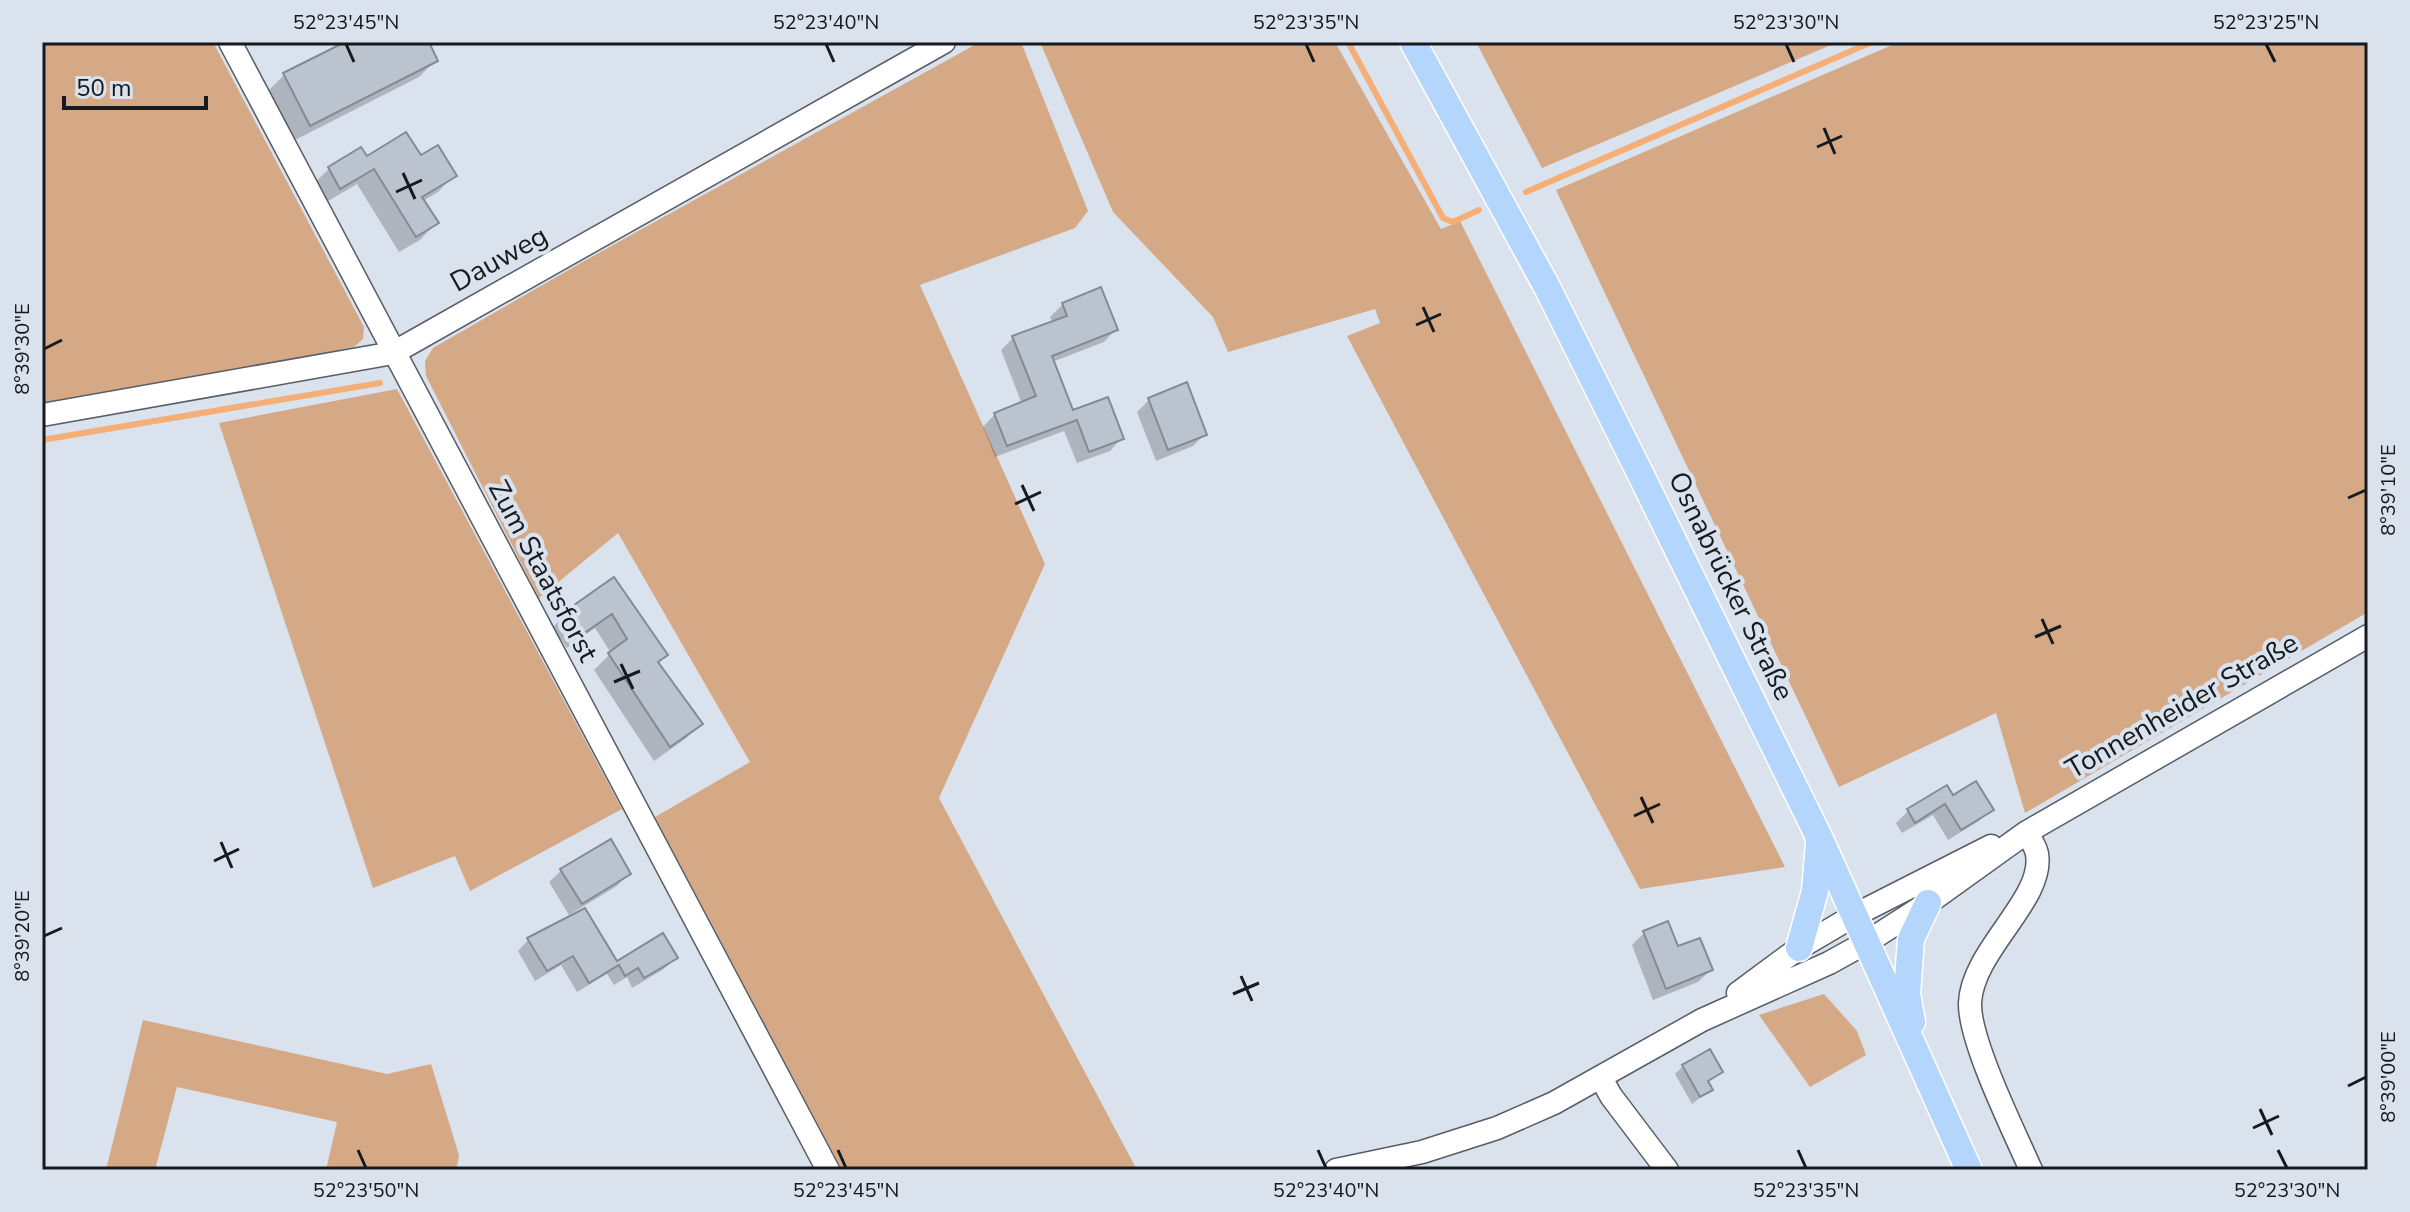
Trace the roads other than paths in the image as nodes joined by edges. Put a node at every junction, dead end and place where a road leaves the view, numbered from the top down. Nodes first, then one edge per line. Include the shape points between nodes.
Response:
1 (230, 42) edge
2 (944, 42) edge
3 (1413, 42) edge
4 (393, 353) junction
5 (42, 415) edge
6 (2368, 636) edge
7 (2027, 832) junction
8 (1820, 839) junction
9 (1928, 903) junction
10 (1855, 915) junction
11 (1867, 942) junction
12 (1799, 948) junction
13 (1702, 1020) junction
14 (1917, 1053) junction
15 (1601, 1078) junction
16 (828, 1170) edge
17 (1336, 1170) edge
18 (1667, 1170) edge
19 (1969, 1170) edge
20 (2031, 1170) edge

1 - 4 street, Zum Staatsforst
2 - 4 street, Dauweg
3 - 8 main road, Osnabrücker Straße via 1561,315
4 - 5 street, Dauweg
4 - 16 street, Zum Staatsforst
6 - 7 street, Tonnenheider Straße
7 - 9 street, Tonnenheider Straße
7 - 10 street, Tonnenheider Straße
7 - 20 street via 2037,854 2036,875 1980,965 1970,1006 1974,1032
8 - 10 main road, Osnabrücker Straße
8 - 12 main road via 1815,891
9 - 11 street, Tonnenheider Straße
9 - 14 main road, Tonnenheider Straße via 1911,939 1907,994
10 - 11 main road, Osnabrücker Straße
10 - 12 street, Tonnenheider Straße
11 - 13 street, Tonnenheider Straße
11 - 14 main road, Osnabrücker Straße
12 - 13 street, Tonnenheider Straße
13 - 15 street, Tonnenheider Straße
14 - 19 main road, Osnabrücker Straße
15 - 17 street, Tonnenheider Straße via 1497,1128 1422,1152
15 - 18 street

